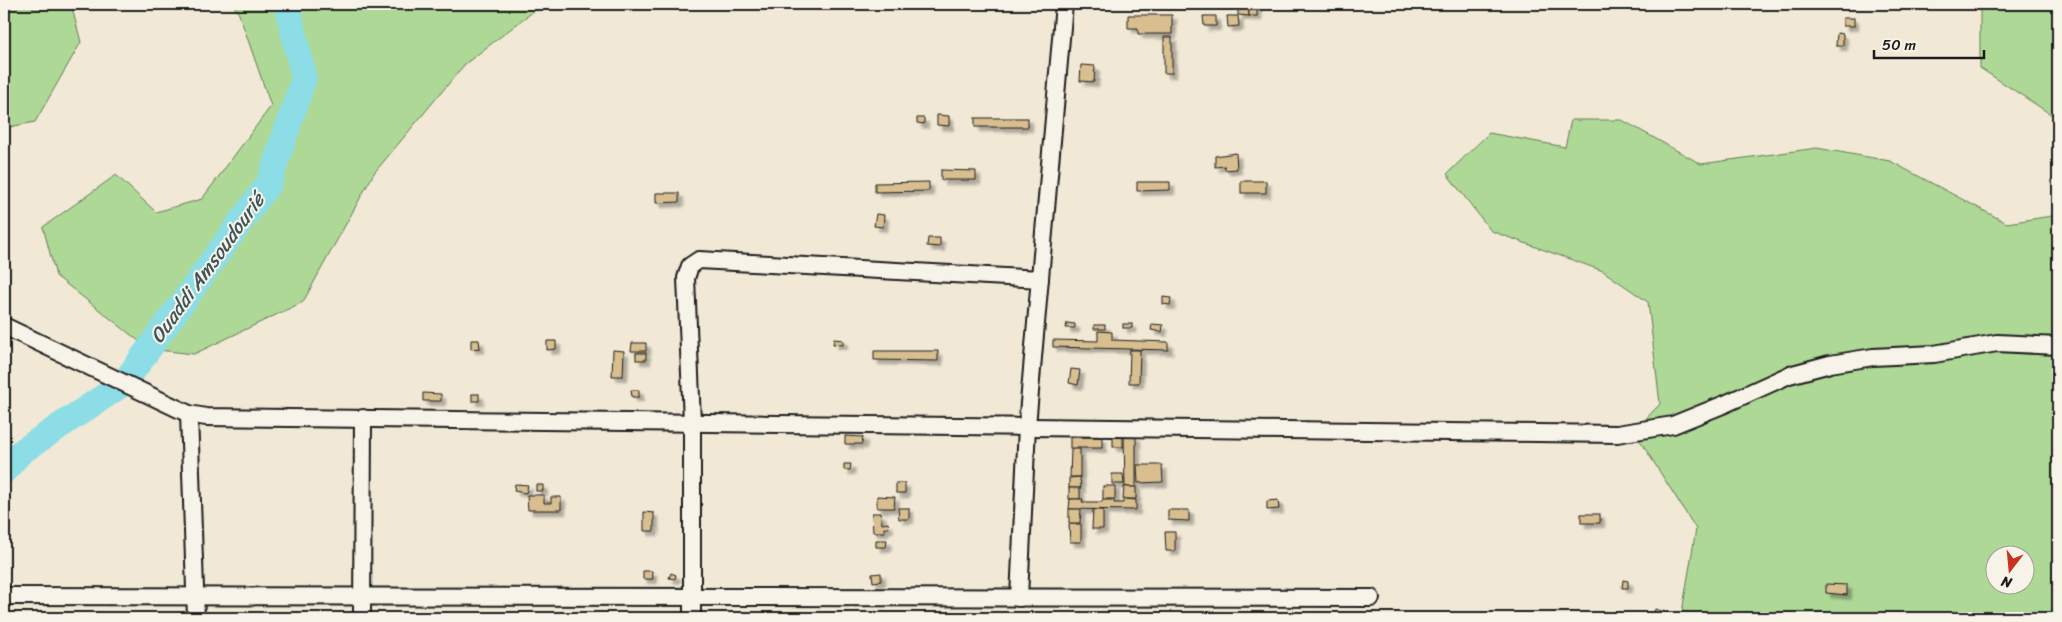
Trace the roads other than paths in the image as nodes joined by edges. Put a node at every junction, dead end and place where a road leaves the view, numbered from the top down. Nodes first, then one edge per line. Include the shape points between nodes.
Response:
1 (1064, 4) edge
2 (1040, 279) junction
3 (4, 326) edge
4 (2058, 346) edge
5 (189, 414) junction
6 (363, 418) junction
7 (692, 422) junction
8 (1027, 426) junction
9 (4, 596) edge
10 (196, 596) junction
11 (362, 596) junction
12 (692, 597) junction
13 (1019, 598) junction
14 (1371, 598) dead end
15 (196, 618) edge
16 (362, 618) edge
17 (692, 618) edge

1 - 2 street
2 - 7 street via 699,260 690,266 686,278
2 - 8 street
3 - 5 street
4 - 8 street via 1997,343 1934,354 1872,357 1830,364 1788,375 1673,424 1617,434
5 - 6 street via 206,417
5 - 10 street
6 - 7 street
6 - 11 street
7 - 8 street
7 - 12 street
8 - 13 street
9 - 10 street
10 - 11 street
10 - 15 street
11 - 12 street
11 - 16 street
12 - 13 street
12 - 17 street
13 - 14 street

